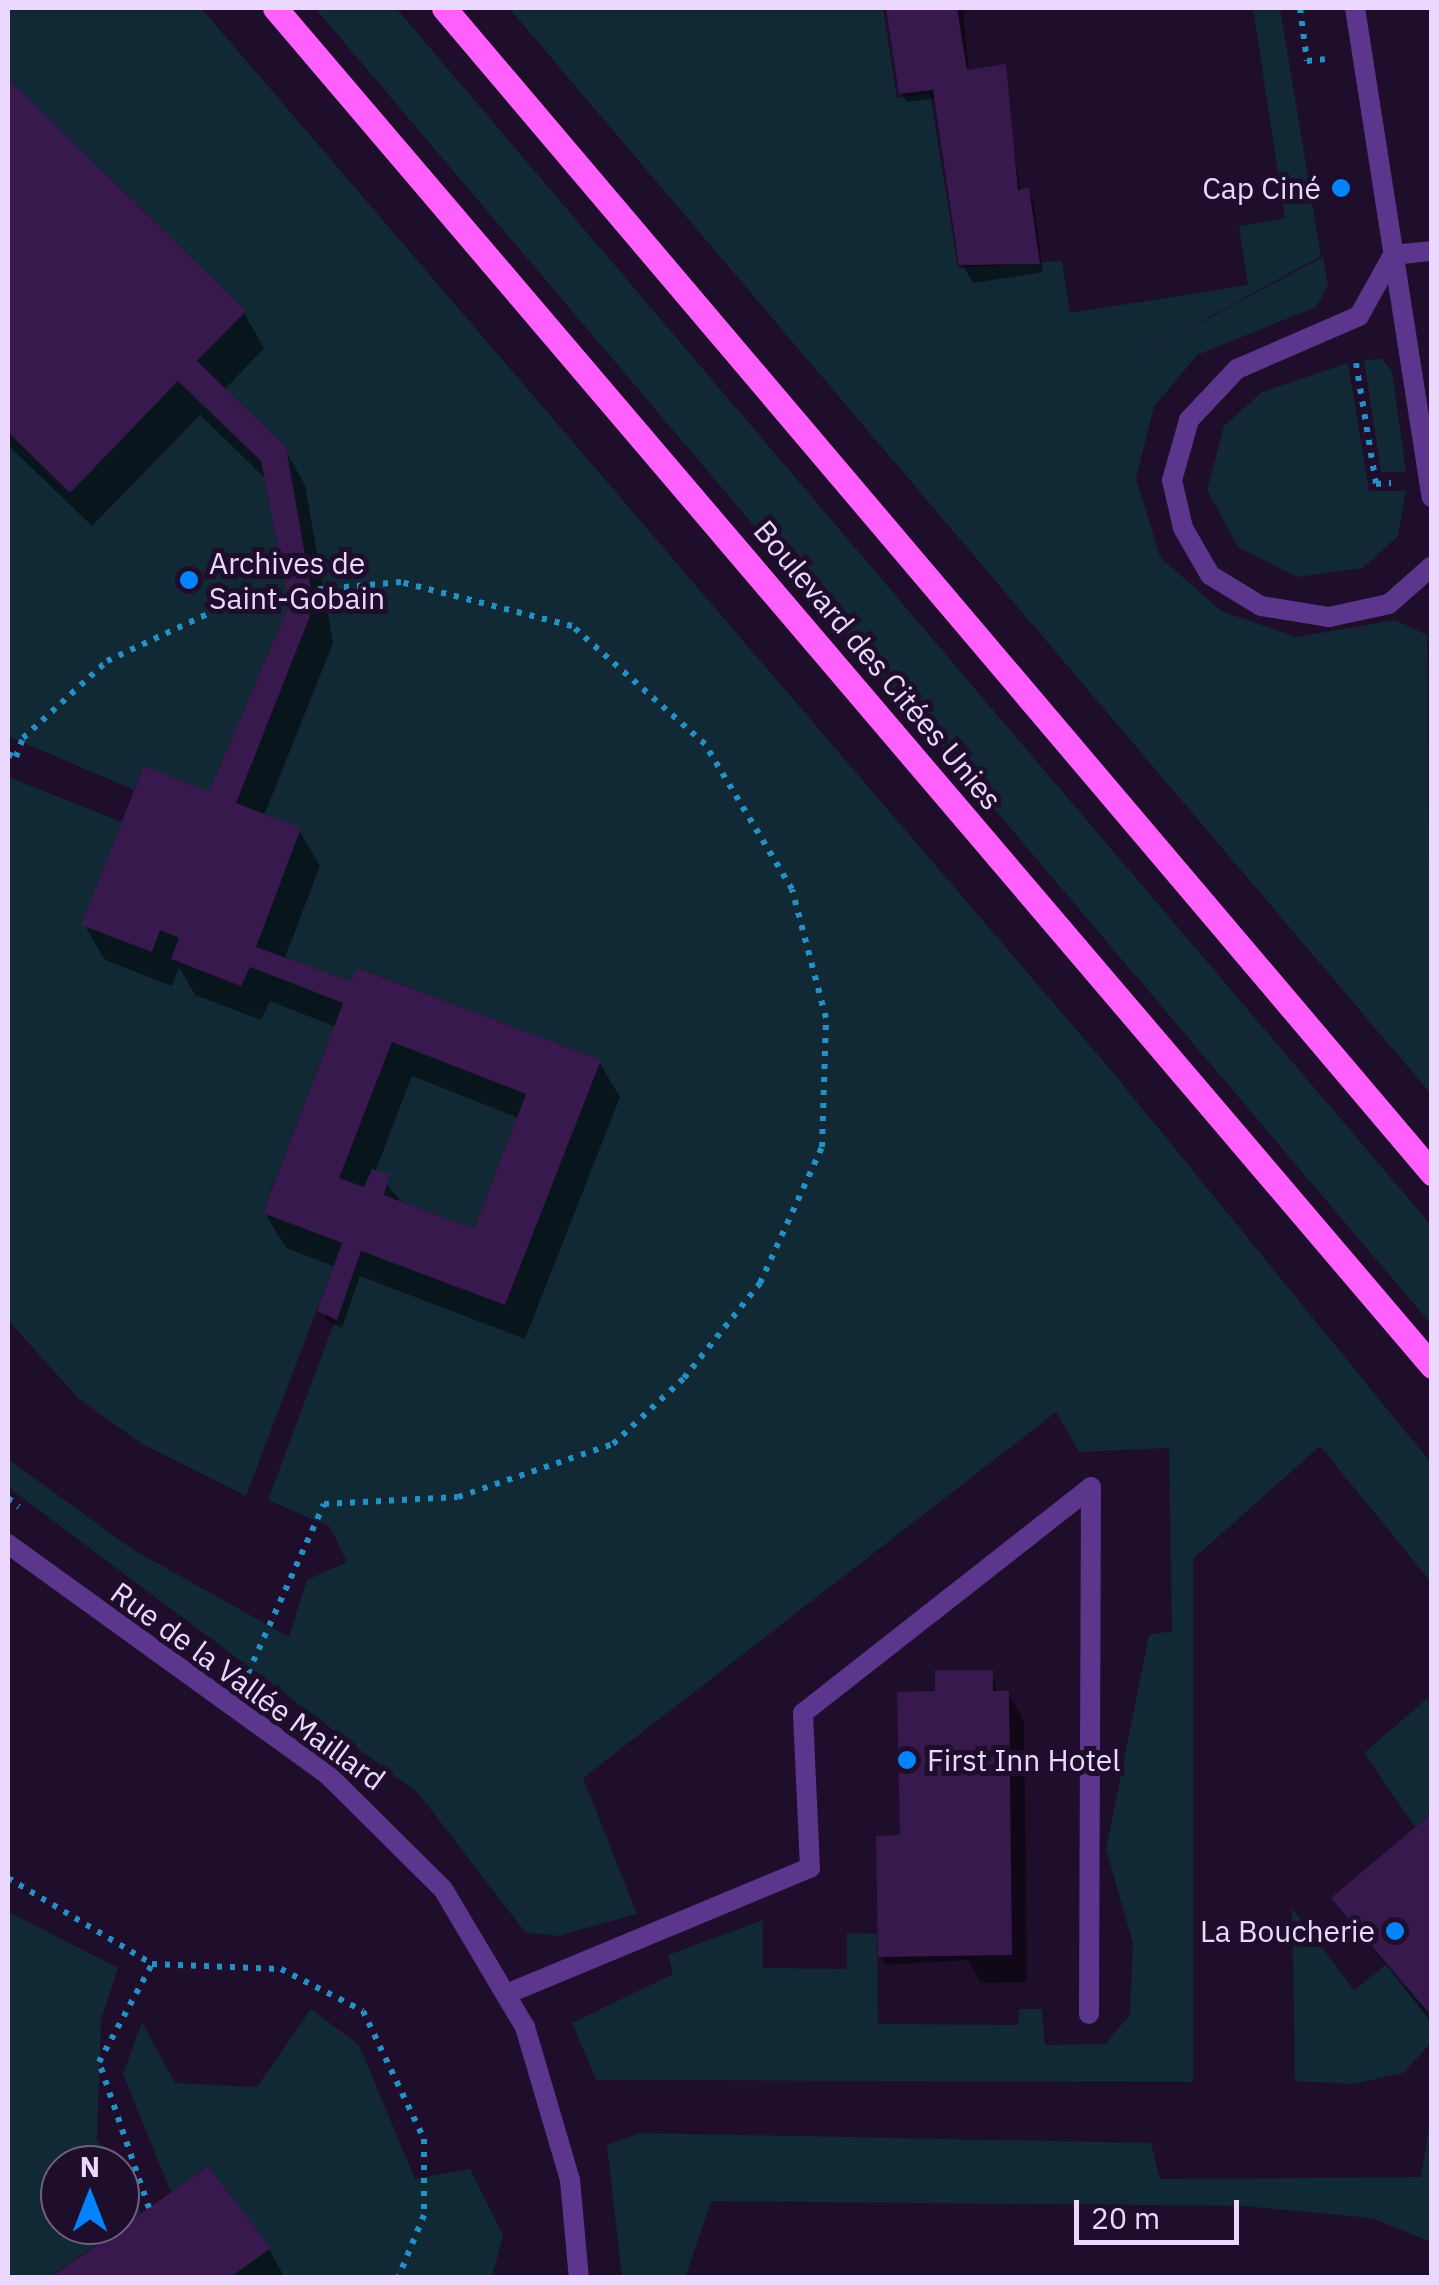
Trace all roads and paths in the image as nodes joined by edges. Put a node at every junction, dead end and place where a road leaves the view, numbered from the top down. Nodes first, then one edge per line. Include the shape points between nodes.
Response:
1 (275, 8) edge
2 (444, 8) edge
3 (1300, 8) edge
4 (1356, 8) edge
5 (1325, 60) dead end
6 (1432, 251) edge
7 (1394, 256) junction
8 (1356, 363) dead end
9 (1410, 481) dead end
10 (1432, 498) edge
11 (1432, 566) edge
12 (312, 590) dead end
13 (286, 594) dead end
14 (8, 754) edge
15 (1432, 1173) edge
16 (1432, 1366) edge
17 (8, 1544) edge
18 (249, 1673) dead end
19 (8, 1878) edge
20 (152, 1964) junction
21 (509, 1993) junction
22 (1090, 2014) dead end
23 (149, 2208) dead end
24 (398, 2278) edge
25 (580, 2278) edge

1 - 16 main road, Boulevard des Citées Unies
2 - 15 main road
3 - 5 path via 1306,61
4 - 7 street
6 - 7 street
7 - 10 street
7 - 11 street via 1359,316 1237,370 1189,420 1172,480 1182,528 1210,576 1261,606 1329,618 1374,607
8 - 9 path via 1376,484
12 - 18 path via 402,582 572,626 705,744 792,889 826,1018 822,1147 760,1283 684,1378 613,1444 458,1497 324,1504
13 - 14 path via 238,600 107,661 23,738 16,757
17 - 21 street, Rue de la Vallée Maillard via 377,1817 443,1889
19 - 20 path
20 - 23 path via 99,2062
20 - 24 path via 281,1969 363,2010 424,2139 424,2215
21 - 22 street via 810,1868 804,1713 1091,1487
21 - 25 street, Rue de la Vallée Maillard via 556,2124

